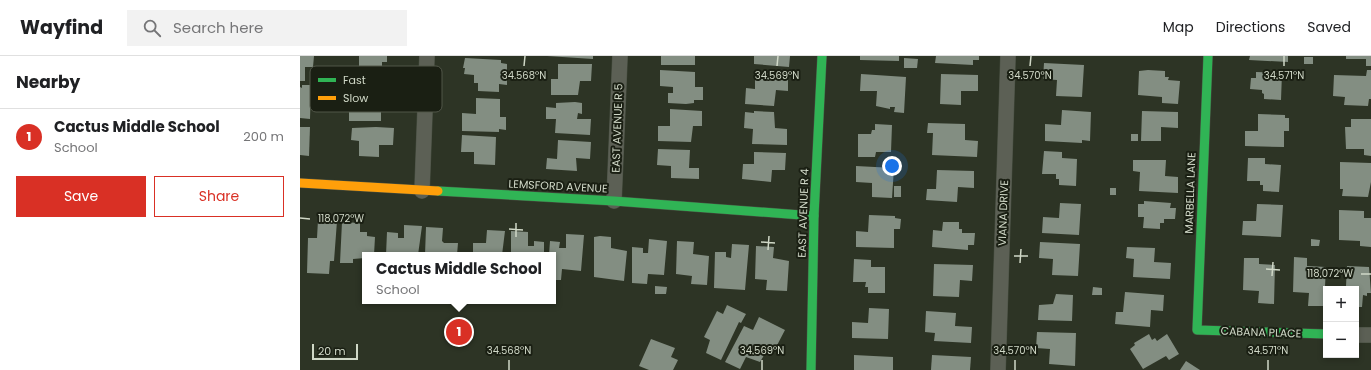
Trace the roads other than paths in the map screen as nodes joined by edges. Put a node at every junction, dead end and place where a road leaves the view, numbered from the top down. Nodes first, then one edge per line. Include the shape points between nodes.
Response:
1 (427, 56) edge
2 (620, 56) edge
3 (822, 56) edge
4 (1008, 56) edge
5 (1208, 56) edge
6 (427, 66) edge
7 (425, 112) edge
8 (300, 183) edge
9 (422, 191) junction
10 (614, 201) junction
11 (814, 216) junction
12 (1196, 330) joint
13 (1323, 334) edge
14 (1359, 335) edge
15 (1371, 335) edge
16 (811, 370) edge
17 (998, 370) edge

1 - 6 street
2 - 10 street, EAST AVENUE R 5
3 - 11 street, EAST AVENUE R 4
4 - 17 street, VIANA DRIVE
5 - 12 street, MARBELLA LANE
7 - 9 street
8 - 9 street, LEMSFORD AVENUE
9 - 10 street, LEMSFORD AVENUE
10 - 11 street, LEMSFORD AVENUE
11 - 16 street, EAST AVENUE R 4
12 - 13 street, CABANA PLACE
14 - 15 street

